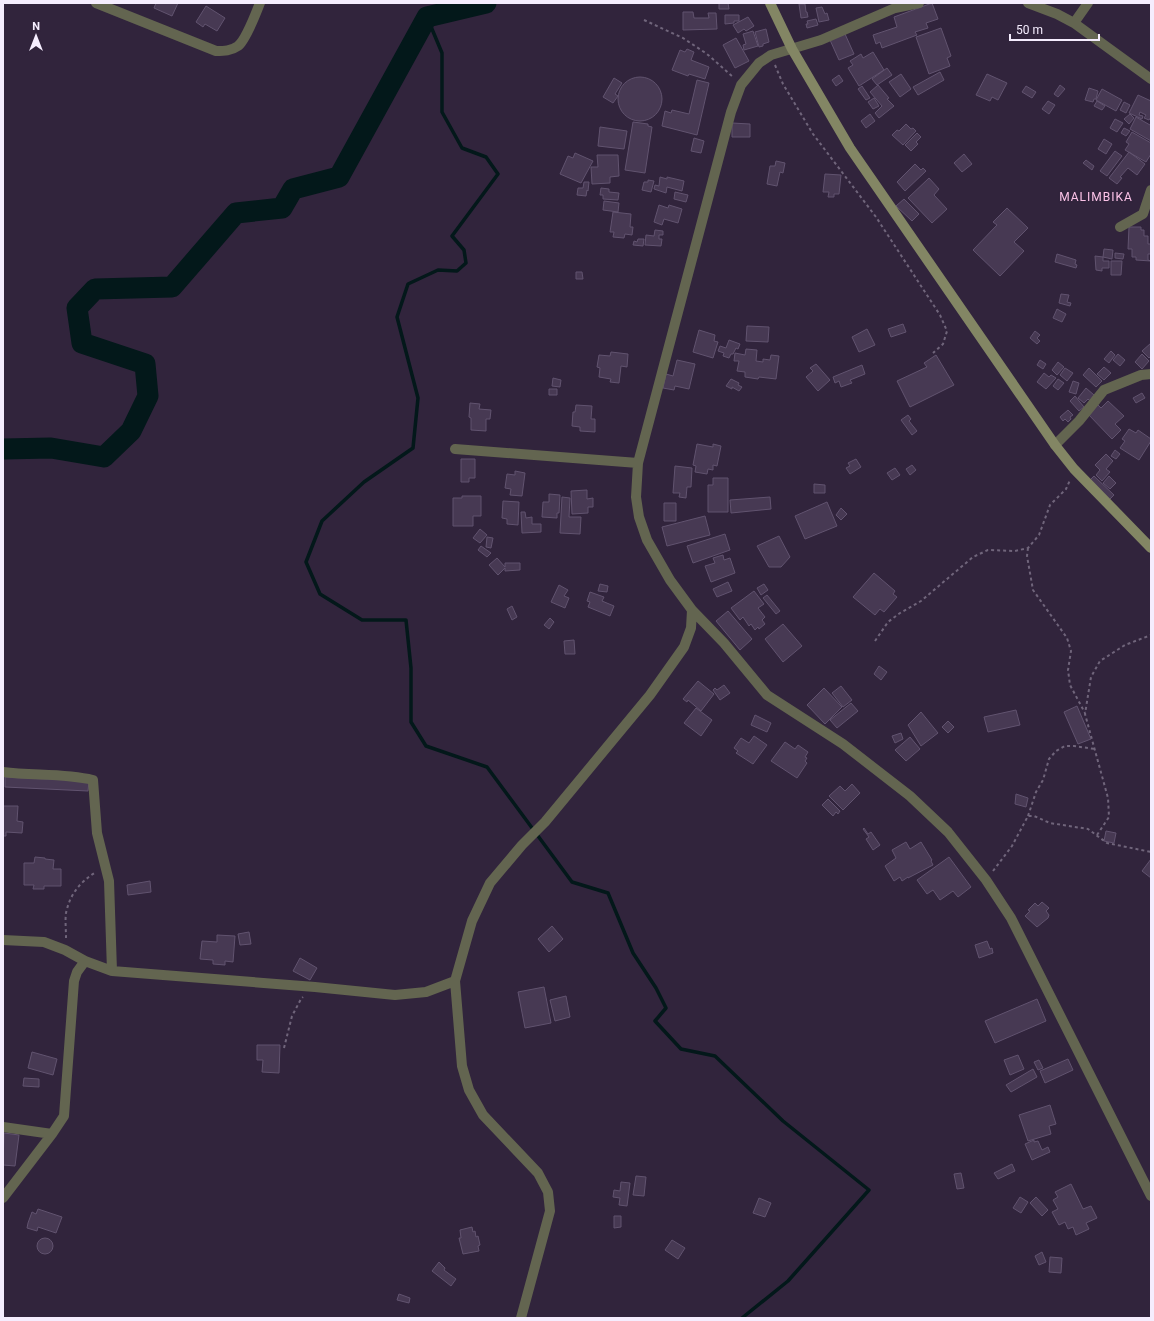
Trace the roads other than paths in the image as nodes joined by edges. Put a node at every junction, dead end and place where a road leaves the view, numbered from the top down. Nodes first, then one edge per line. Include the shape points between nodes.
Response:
1 (96, 3) edge
2 (260, 3) edge
3 (770, 3) edge
4 (920, 3) edge
5 (1028, 3) edge
6 (1046, 3) edge
7 (1088, 3) edge
8 (1057, 14) junction
9 (1074, 23) junction
10 (792, 49) junction
11 (1151, 79) edge
12 (1151, 190) edge
13 (1120, 227) dead end
14 (1151, 374) edge
15 (1054, 445) junction
16 (455, 449) dead end
17 (638, 463) junction
18 (1151, 548) edge
19 (692, 610) junction
20 (3, 772) edge
21 (3, 940) edge
22 (85, 961) junction
23 (112, 971) junction
24 (455, 981) junction
25 (3, 1127) edge
26 (52, 1134) junction
27 (1151, 1196) edge
28 (3, 1198) edge
29 (521, 1318) edge

1 - 2 street via 216,51 228,50 238,45
3 - 10 main road
4 - 10 street via 896,8 821,40
5 - 8 street
6 - 8 street
7 - 9 street
8 - 9 street
9 - 11 street
10 - 15 main road via 850,148
10 - 17 street via 771,54 741,85 731,112
12 - 13 street via 1143,214
14 - 15 street via 1141,375 1104,390 1079,421
15 - 18 main road
16 - 17 street
17 - 19 street via 636,497 639,517 647,540 670,580
19 - 24 street via 691,628 684,647 650,695 545,822 522,844 490,883 472,921
19 - 27 street via 724,643 767,696 844,744 910,796 948,832 986,880 1011,918
20 - 23 street via 93,780 97,833 109,881
21 - 22 street via 44,942
22 - 23 street
22 - 26 street via 76,972 74,981 64,1116
23 - 24 street via 395,995 426,992
24 - 29 street via 462,1066 469,1090 483,1115 538,1173 548,1192 550,1211
25 - 26 street
26 - 28 street

